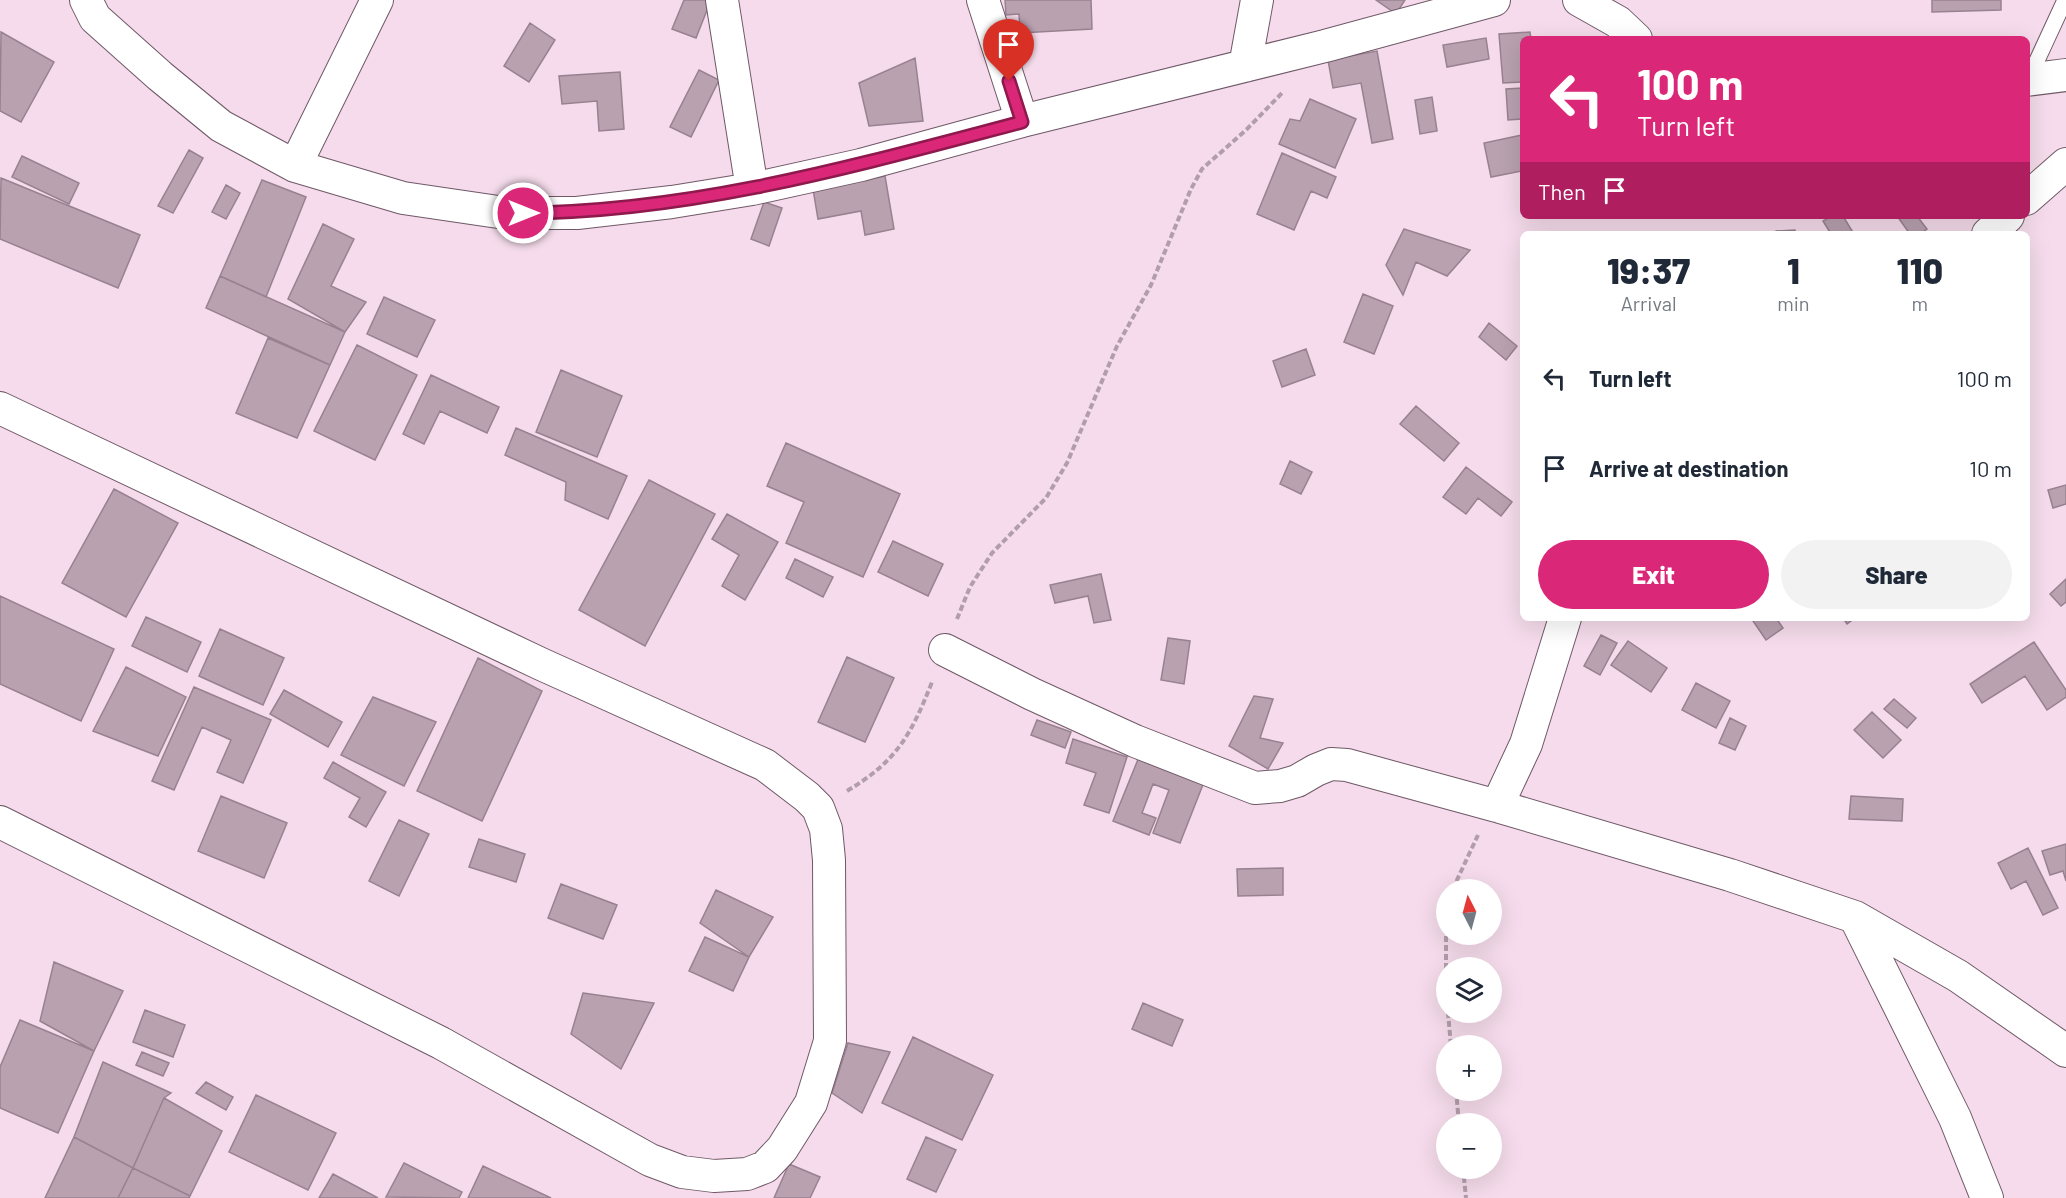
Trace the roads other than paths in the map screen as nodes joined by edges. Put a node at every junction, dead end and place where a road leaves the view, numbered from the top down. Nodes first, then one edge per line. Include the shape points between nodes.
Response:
1 (86, 0) edge
2 (377, 0) edge
3 (722, 0) edge
4 (983, 0) edge
5 (1257, 0) edge
6 (1494, 0) edge
7 (1579, 0) edge
8 (2065, 0) edge
9 (1633, 36) edge
10 (1245, 66) junction
11 (2030, 74) edge
12 (2066, 75) edge
13 (2030, 80) edge
14 (1022, 122) junction
15 (2066, 164) edge
16 (295, 166) junction
17 (752, 189) junction
18 (2030, 196) edge
19 (2005, 219) edge
20 (1991, 231) edge
21 (0, 408) edge
22 (1564, 621) edge
23 (945, 650) road end
24 (1497, 806) junction
25 (0, 822) edge
26 (1855, 917) junction
27 (2066, 1051) edge
28 (1987, 1198) edge

1 - 16 street via 95,18 221,126
2 - 16 street
3 - 17 street
4 - 14 street
5 - 10 street
6 - 10 street
7 - 9 street via 1618,22
8 - 11 lane
10 - 14 street
12 - 13 street
14 - 17 street
15 - 18 street
16 - 17 street via 403,198 505,213 577,213
19 - 20 street
21 - 25 street via 541,664 765,765 807,797 818,808 826,829 830,860 830,1041 811,1103 783,1149 765,1167 747,1174 714,1176 682,1172 650,1160 441,1043
22 - 24 street via 1526,744
23 - 24 street via 1135,741 1256,788 1297,781 1332,764 1347,765
24 - 26 street via 1730,875
26 - 27 street via 1958,976
26 - 28 street via 1955,1118

